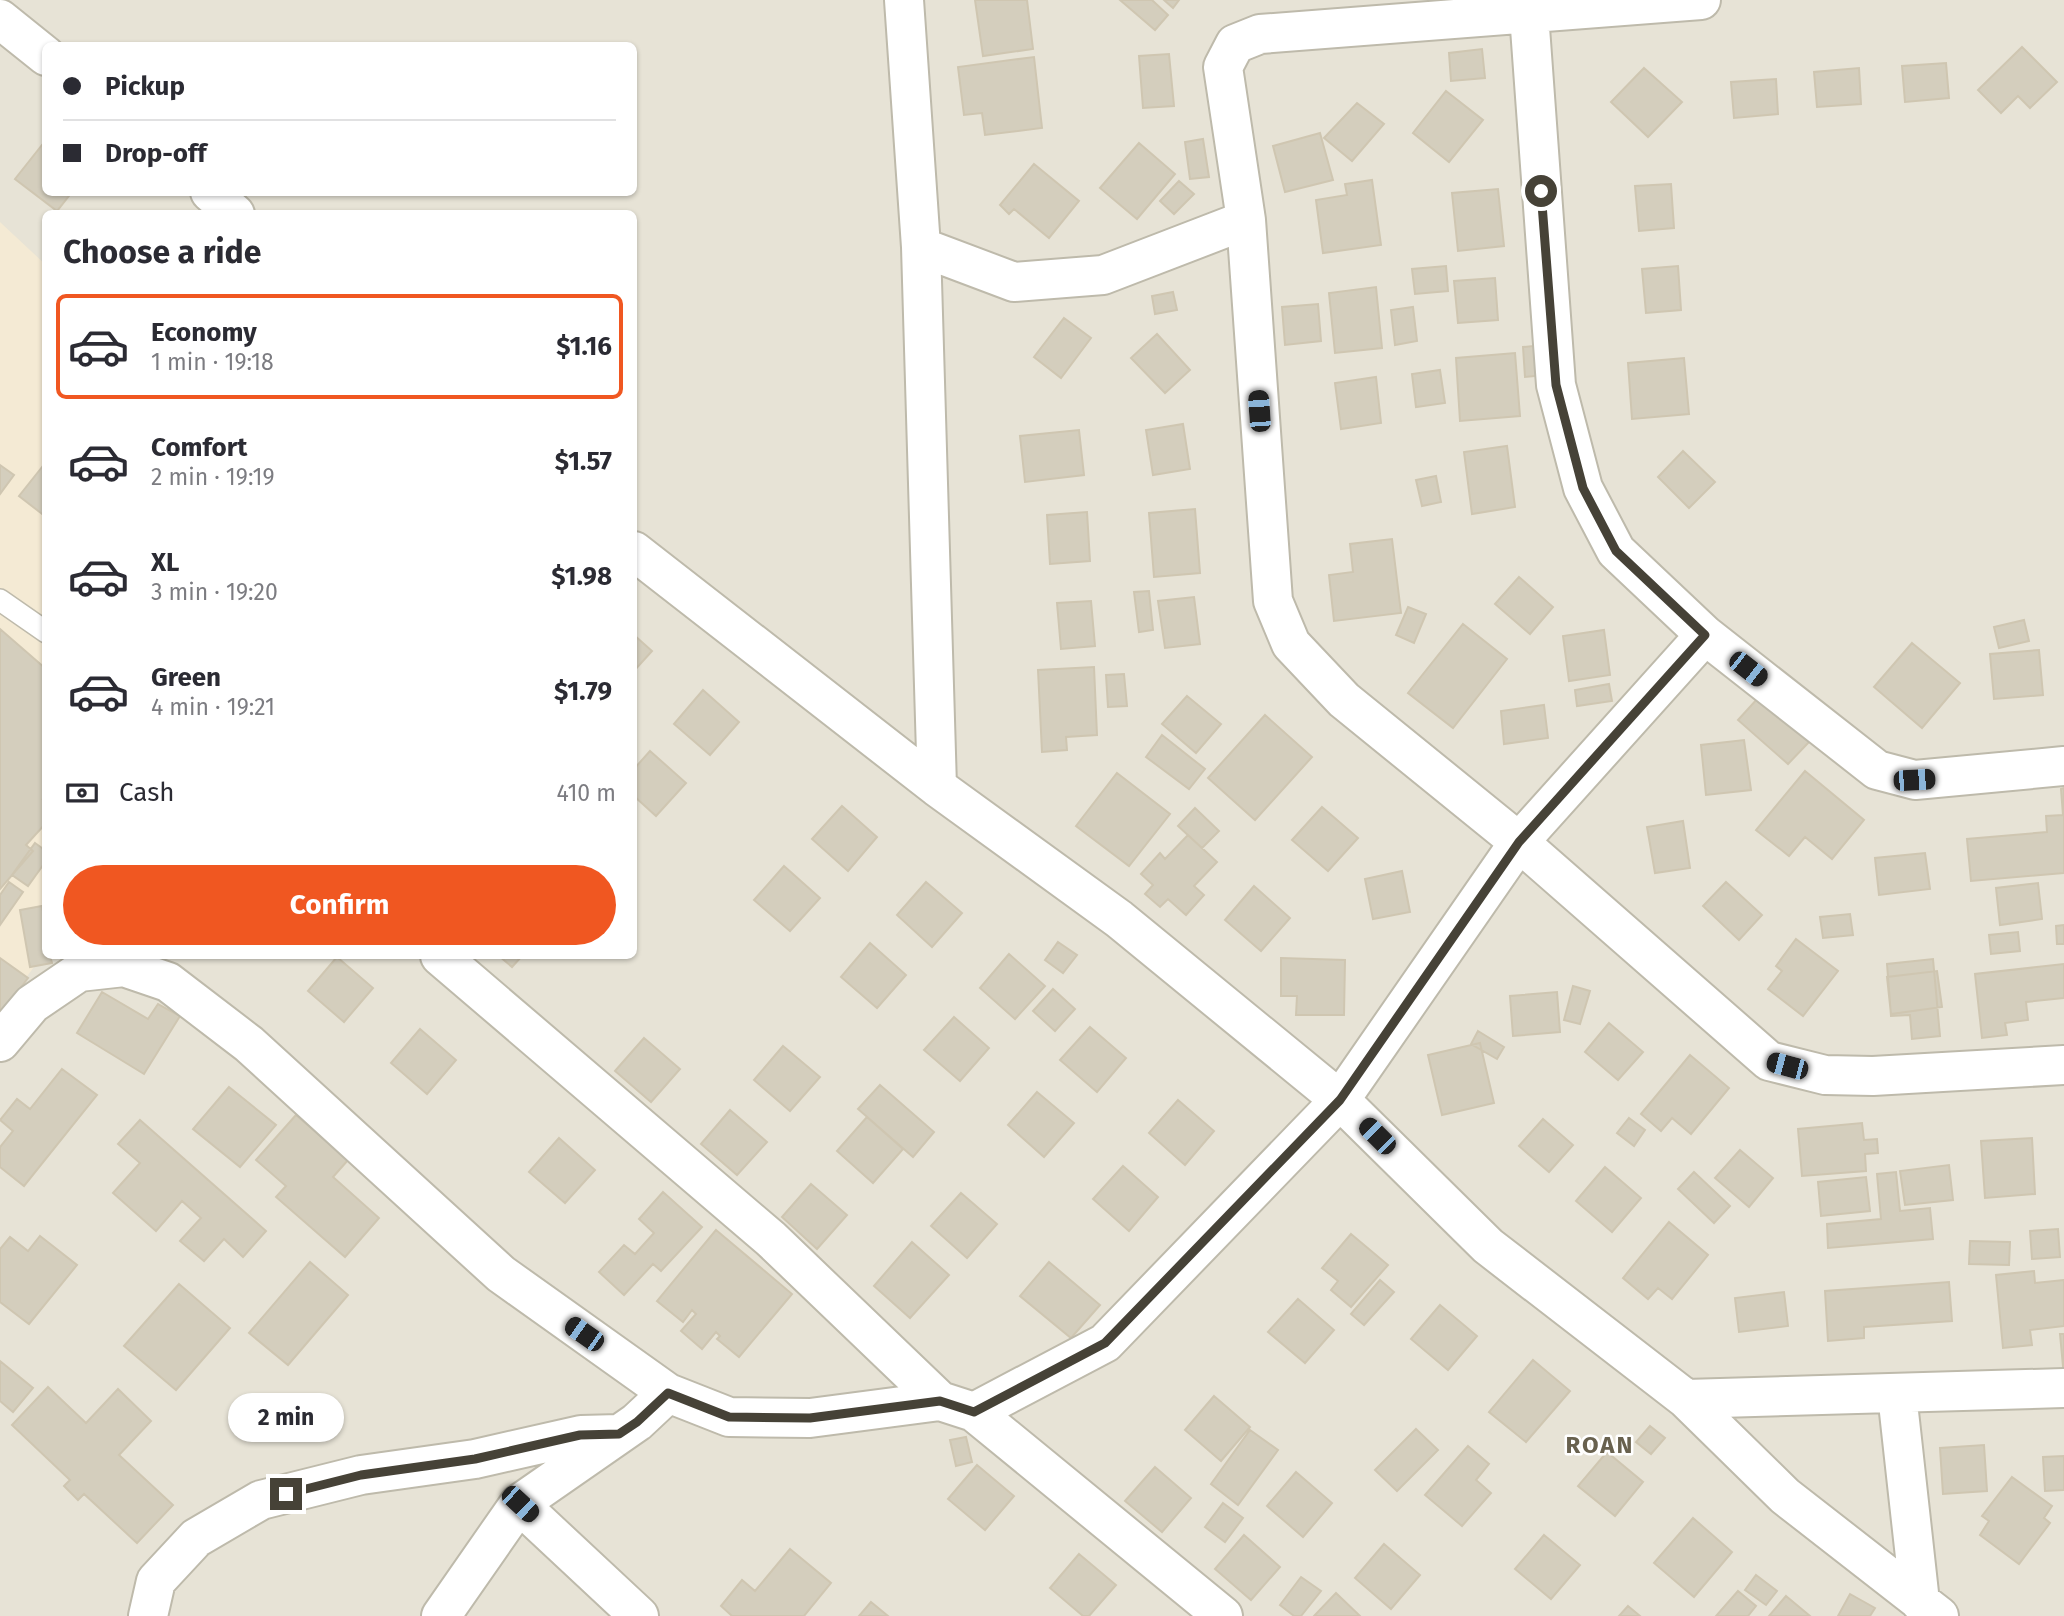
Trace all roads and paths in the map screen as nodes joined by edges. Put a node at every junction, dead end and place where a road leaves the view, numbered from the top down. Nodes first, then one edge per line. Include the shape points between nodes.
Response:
1 (904, 0) edge
2 (1701, 0) edge
3 (1529, 14) junction
4 (0, 19) edge
5 (42, 53) edge
6 (215, 196) edge
7 (230, 210) edge
8 (1246, 220) junction
9 (921, 247) junction
10 (637, 553) edge
11 (0, 600) edge
12 (42, 629) edge
13 (1705, 635) junction
14 (2064, 766) edge
15 (937, 787) junction
16 (1519, 842) junction
17 (444, 959) edge
18 (0, 1042) edge
19 (2064, 1065) edge
20 (1340, 1100) junction
21 (2064, 1388) edge
22 (668, 1393) junction
23 (1897, 1394) junction
24 (1686, 1399) junction
25 (957, 1406) junction
26 (619, 1434) junction
27 (520, 1504) junction
28 (1929, 1609) edge
29 (148, 1616) edge
30 (441, 1616) edge
31 (639, 1616) edge
32 (1223, 1616) edge

1 - 9 street
2 - 3 street
3 - 8 street via 1260,34 1235,44 1223,67
3 - 13 street via 1556,385 1583,488 1616,551
4 - 5 street
6 - 7 street
8 - 9 street via 1103,275 1014,282
8 - 16 street via 1273,601 1291,644 1344,700
9 - 15 street
10 - 15 street
11 - 12 lane
13 - 14 street via 1877,770 1914,780
13 - 16 street
15 - 20 street via 1119,919
16 - 19 street via 1769,1061 1825,1075 1873,1076
16 - 20 street
17 - 25 street via 771,1239
18 - 22 street via 32,1004 79,972 124,967 168,982 249,1044 501,1275
20 - 24 street via 1488,1246
20 - 25 street via 1105,1343
21 - 23 street
22 - 25 street via 729,1417 810,1418
22 - 26 street
23 - 24 street
23 - 28 street
24 - 28 street via 1785,1496
25 - 32 street
26 - 27 street
26 - 29 street via 580,1435 475,1459 361,1475 261,1500 196,1538 156,1581
27 - 30 street
27 - 31 street

